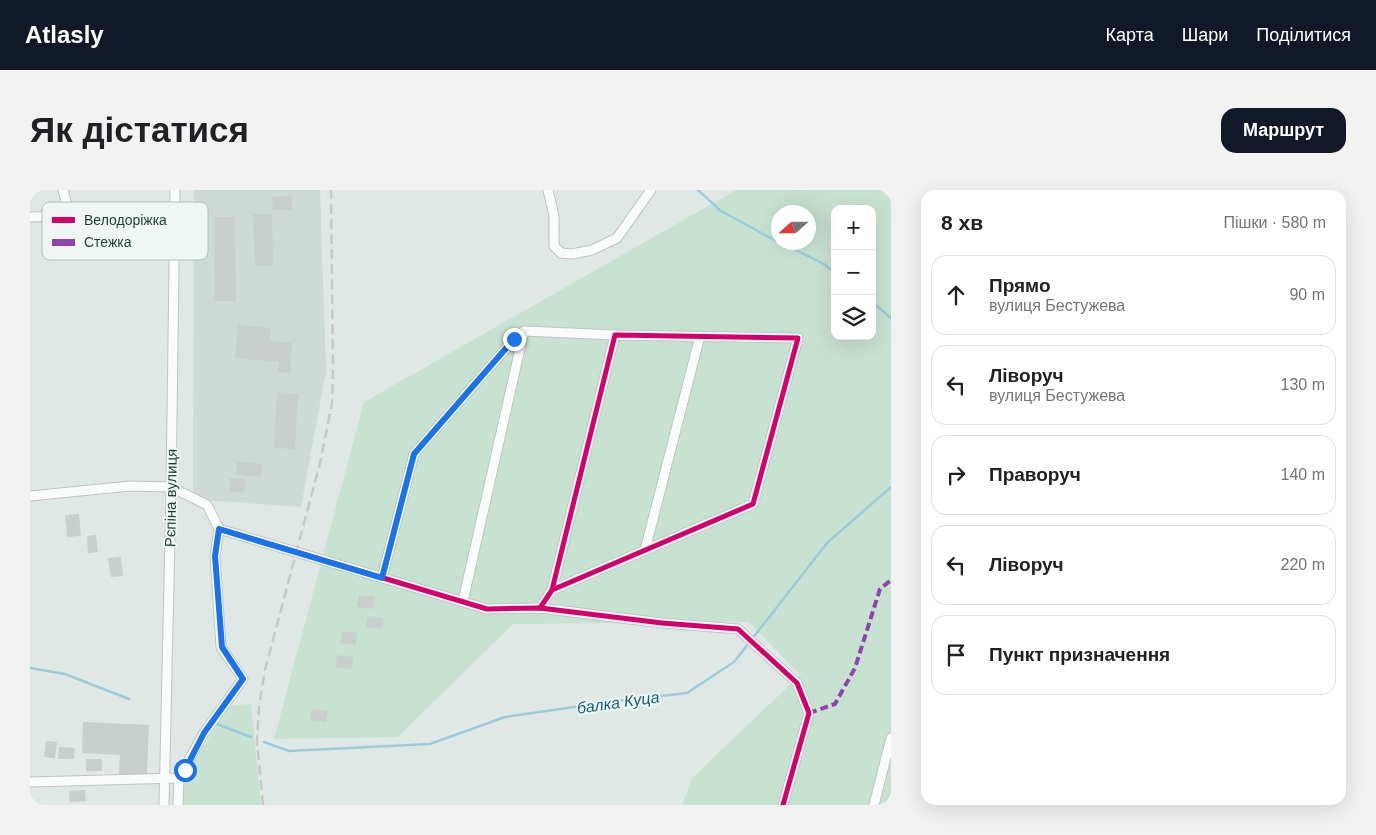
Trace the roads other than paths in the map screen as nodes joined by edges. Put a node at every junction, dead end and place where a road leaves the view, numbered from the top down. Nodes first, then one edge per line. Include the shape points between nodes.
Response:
1 (548, 190) edge
2 (651, 190) edge
3 (173, 260) edge
4 (524, 331) junction
5 (615, 335) junction
6 (700, 336) junction
7 (171, 486) junction
8 (33, 495) edge
9 (219, 529) junction
10 (645, 550) junction
11 (382, 578) junction
12 (552, 590) junction
13 (463, 602) junction
14 (540, 608) junction
15 (891, 738) edge
16 (179, 778) junction
17 (166, 779) junction
18 (30, 782) edge
19 (164, 805) edge
20 (178, 805) edge
21 (784, 805) edge
22 (874, 805) edge

1 - 2 street via 554,216 554,246 561,253 572,254 592,250 617,238
3 - 7 street, Рєпіна вулиця
4 - 5 street
4 - 11 street via 414,454
4 - 13 street
5 - 6 street
5 - 12 street
6 - 10 street
6 - 10 street via 798,338 753,504
7 - 8 street via 130,486
7 - 9 street via 207,505
7 - 17 street, Рєпіна вулиця
9 - 11 street
9 - 16 street via 215,556 222,647 243,679 204,733
10 - 12 street
11 - 13 street
12 - 14 street
13 - 14 street via 487,609
14 - 21 street via 738,629 797,683 809,713
15 - 22 street
16 - 17 street
16 - 20 street
17 - 18 street
17 - 19 street, Рєпіна вулиця

